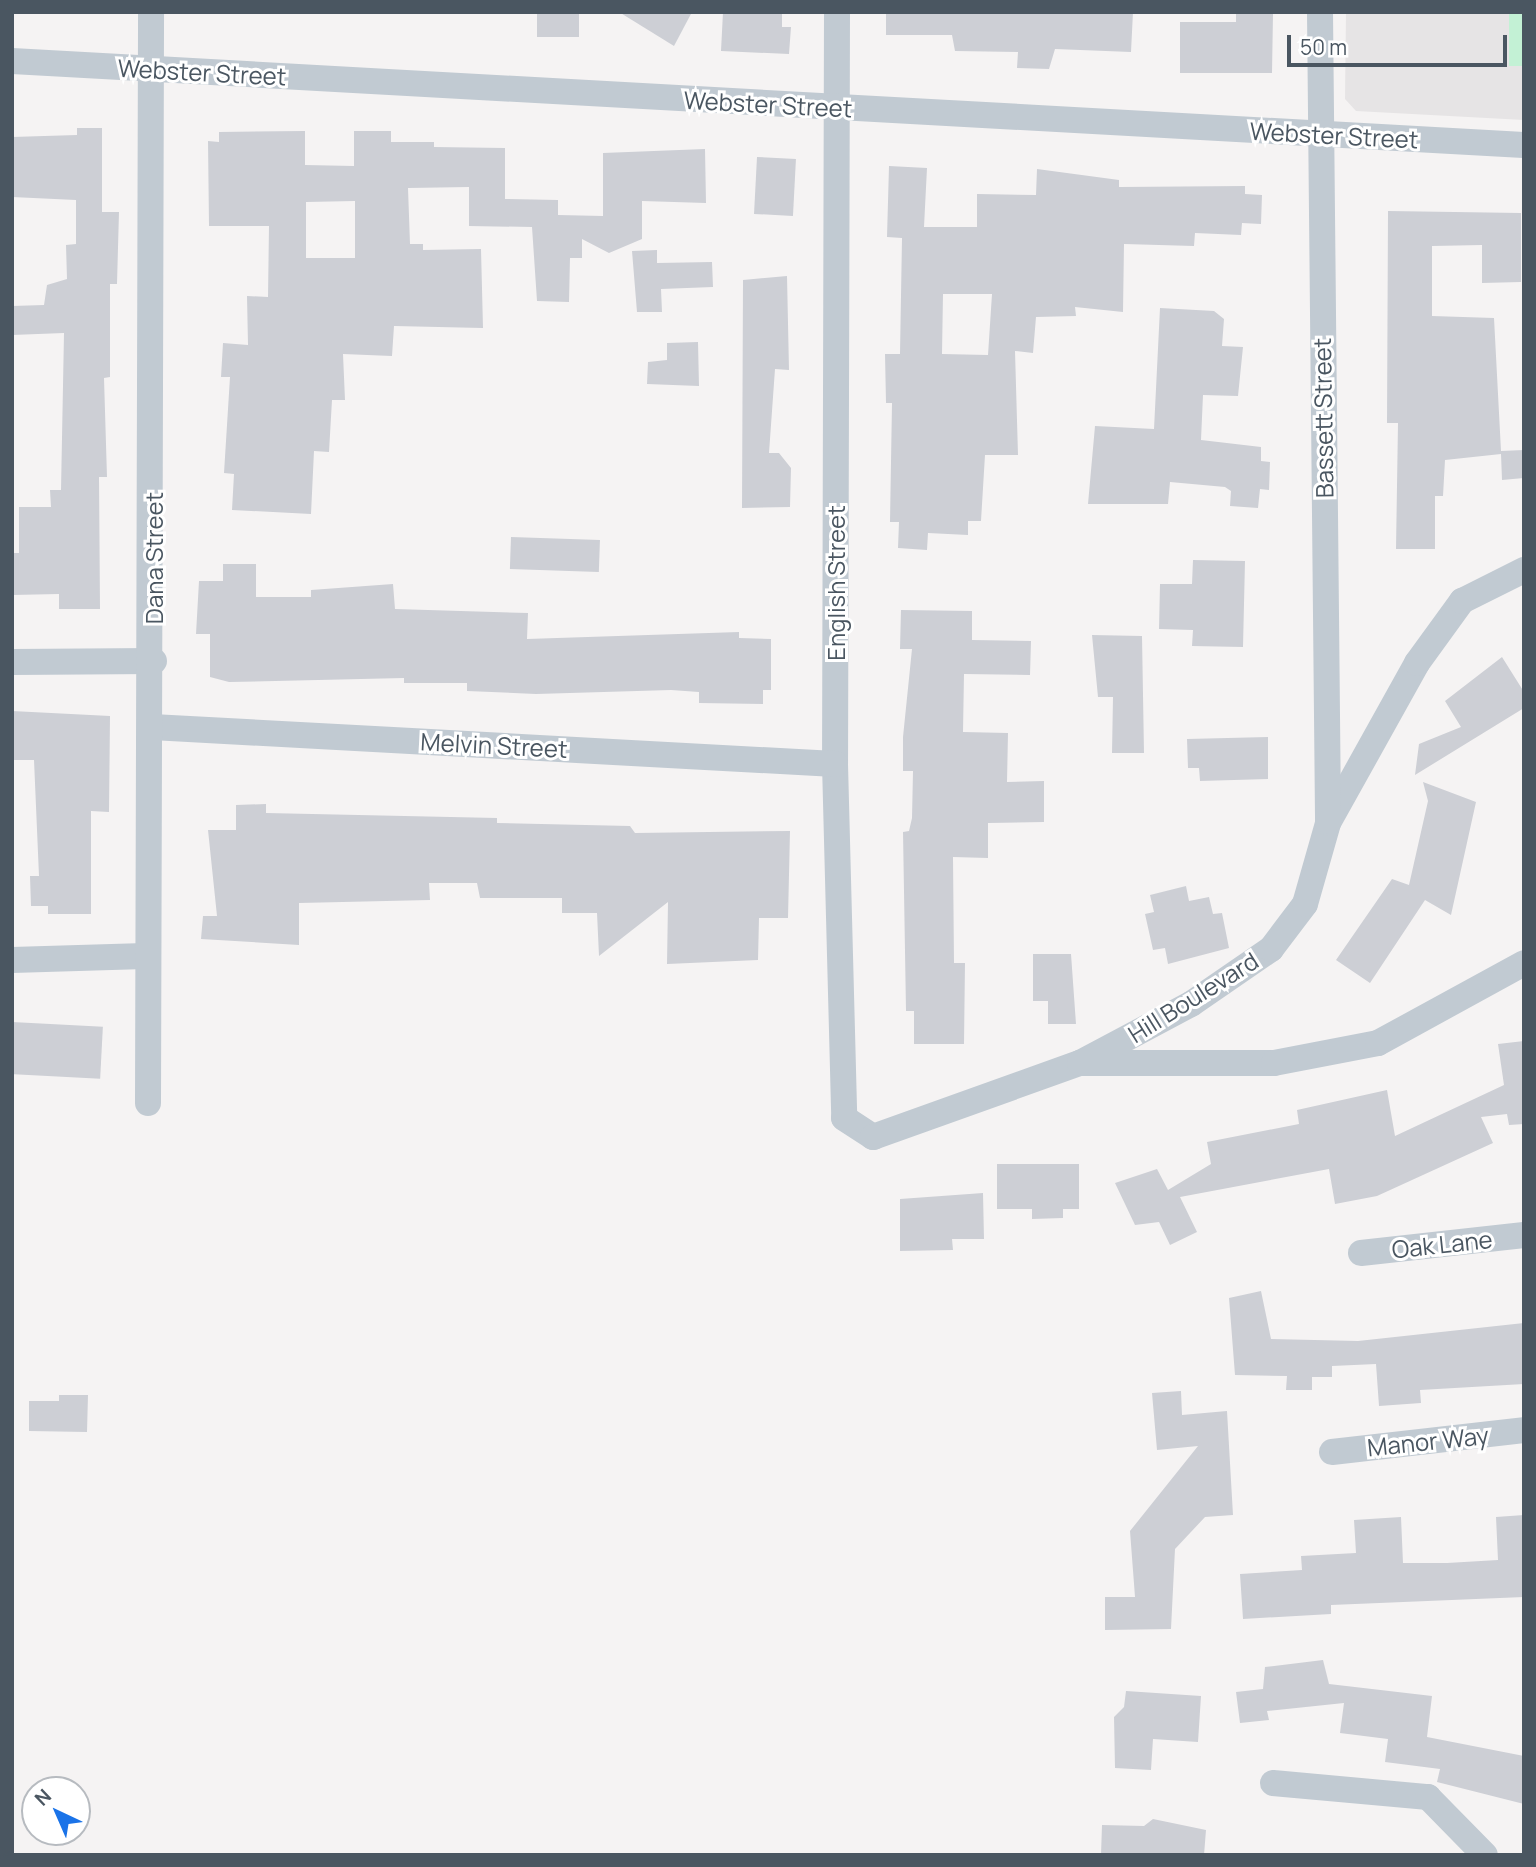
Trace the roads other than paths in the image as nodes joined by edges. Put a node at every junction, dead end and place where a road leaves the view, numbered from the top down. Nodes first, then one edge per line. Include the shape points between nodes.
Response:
1 (151, 12) edge
2 (837, 12) edge
3 (1320, 12) edge
4 (12, 61) edge
5 (153, 68) junction
6 (837, 108) junction
7 (1319, 135) junction
8 (1524, 145) edge
9 (1524, 570) edge
10 (154, 661) junction
11 (12, 662) edge
12 (152, 727) junction
13 (835, 764) junction
14 (1328, 823) junction
15 (145, 956) junction
16 (12, 960) edge
17 (1524, 963) edge
18 (1080, 1063) junction
19 (148, 1103) dead end
20 (873, 1138) joint
21 (1524, 1235) edge
22 (1361, 1253) dead end
23 (1524, 1430) edge
24 (1332, 1452) dead end
25 (1273, 1783) dead end
26 (1485, 1855) edge

1 - 5 street, Dana Street
2 - 6 street, English Street
3 - 7 street, Bassett Street
4 - 5 street, Webster Street
5 - 6 street, Webster Street
5 - 10 street, Dana Street
6 - 7 street, Webster Street
6 - 13 street, English Street
7 - 8 street, Webster Street
7 - 14 street, Bassett Street
9 - 14 street, Hill Boulevard via 1462,601 1417,663
10 - 11 street
10 - 12 street, Dana Street
12 - 13 street, Melvin Street
12 - 15 street, Dana Street
13 - 20 street, English Street via 844,1118
14 - 18 street, Hill Boulevard via 1305,904 1271,949 1191,1004
15 - 16 street
15 - 19 street, Dana Street
17 - 18 street via 1378,1043 1274,1063
18 - 20 street, Hill Boulevard
21 - 22 street, Oak Lane
23 - 24 street, Manor Way
25 - 26 street via 1428,1797

